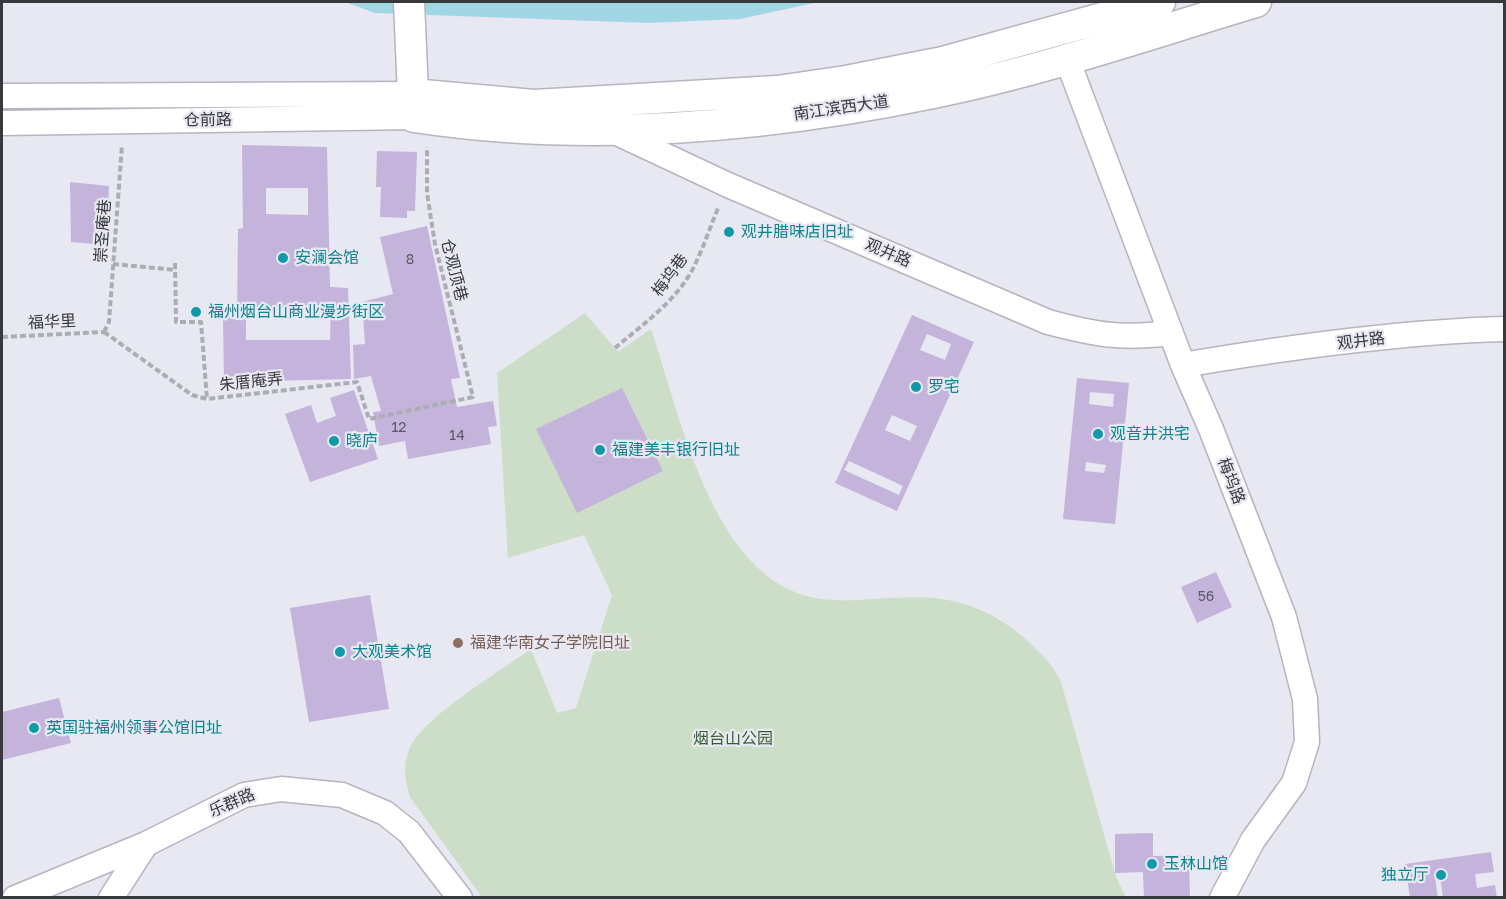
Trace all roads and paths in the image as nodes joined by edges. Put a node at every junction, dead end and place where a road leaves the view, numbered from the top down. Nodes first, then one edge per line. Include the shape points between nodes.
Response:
1 (409, 2) edge
2 (1160, 2) edge
3 (1256, 2) edge
4 (1067, 59) junction
5 (2, 96) edge
6 (413, 106) junction
7 (2, 123) edge
8 (615, 132) junction
9 (122, 143) dead end
10 (427, 147) dead end
11 (721, 200) dead end
12 (175, 263) dead end
13 (113, 264) junction
14 (176, 270) junction
15 (1504, 329) edge
16 (104, 332) junction
17 (1171, 333) junction
18 (2, 337) edge
19 (615, 348) dead end
20 (1183, 365) junction
21 (207, 399) junction
22 (366, 409) joint
23 (146, 844) junction
24 (15, 897) edge
25 (111, 897) edge
26 (460, 897) edge
27 (1221, 897) edge

1 - 6 main road
2 - 6 main road, 南江滨西大道 via 943,62 777,91 534,105
3 - 4 main road, 南江滨西大道
4 - 8 main road, 南江滨西大道 via 934,93 838,110
4 - 17 street, 梅坞路
5 - 6 street, 仓前路
6 - 7 street, 仓前路
6 - 8 main road, 南江滨西大道 via 460,124
8 - 17 street, 观井路 via 728,185 1039,318 1098,335
9 - 13 path, 崇圣庵巷
10 - 22 path, 仓观顶巷 via 428,199 435,244 473,397 369,419
11 - 19 path, 梅坞巷 via 698,258 681,287
12 - 14 path
13 - 14 path
13 - 16 path, 崇圣庵巷 via 109,322
14 - 21 path via 176,322 201,322
15 - 20 street, 观井路 via 1425,333
16 - 18 path, 福华里
16 - 21 path, 朱厝庵弄 via 192,396
17 - 20 street, 梅坞路
20 - 27 street, 梅坞路 via 1284,617 1308,718 1307,742 1294,783 1253,840
21 - 22 path, 朱厝庵弄 via 357,382
23 - 24 street, 乐群路
23 - 25 street
23 - 26 street, 乐群路 via 257,791 327,793 370,806 397,821

